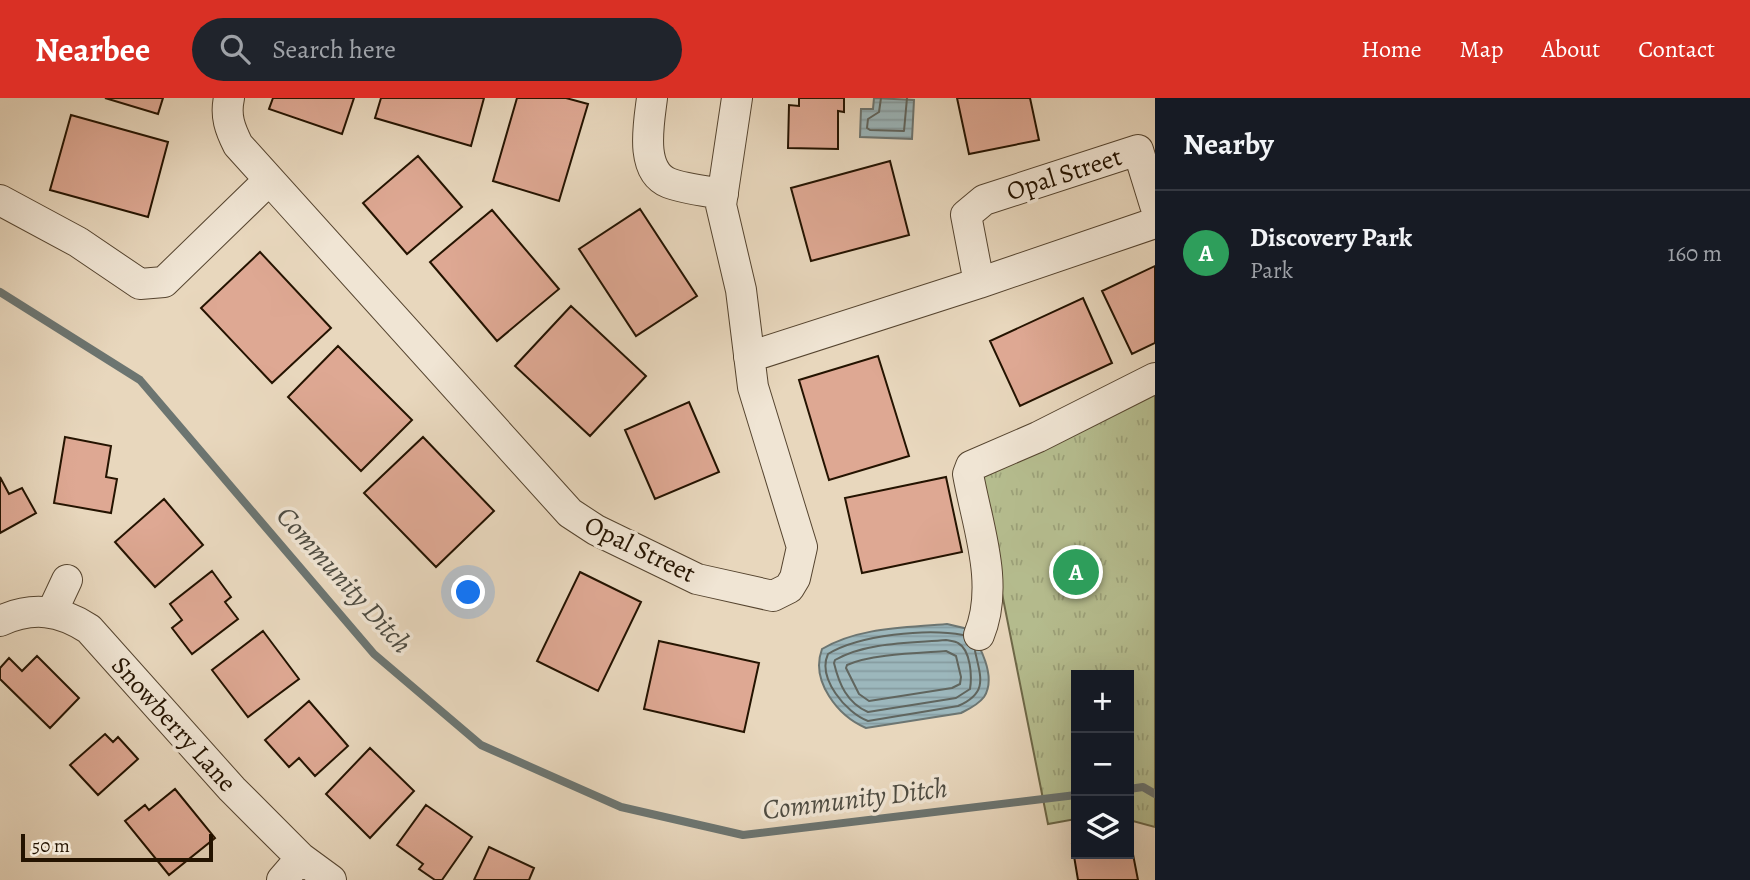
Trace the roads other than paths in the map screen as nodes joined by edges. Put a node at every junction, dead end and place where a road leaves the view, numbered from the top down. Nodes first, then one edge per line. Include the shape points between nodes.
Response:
1 (229, 98) edge
2 (652, 98) edge
3 (737, 98) edge
4 (270, 180) junction
5 (723, 194) junction
6 (0, 200) edge
7 (1155, 205) edge
8 (1155, 223) edge
9 (979, 283) junction
10 (749, 357) junction
11 (1155, 378) edge
12 (66, 580) dead end
13 (52, 612) junction
14 (0, 621) edge
15 (979, 635) dead end
16 (292, 869) edge
17 (331, 880) edge

1 - 4 street, Opal Street via 229,128
2 - 5 street via 647,132 652,167 667,182
3 - 5 street, Opal Street
4 - 6 street via 164,282 140,284 78,242
4 - 10 street, Opal Street via 570,513 697,579 772,596 789,588 796,578 802,547 753,387
5 - 10 street, Opal Street via 721,205 741,290
7 - 9 street, Opal Street via 1138,150 984,200 966,215
8 - 9 street
9 - 10 street
11 - 15 street via 971,466 968,474 988,597
12 - 13 street
13 - 14 street, Snowberry Lane via 26,612
13 - 16 street, Snowberry Lane via 89,629 232,789
16 - 17 street, Snowberry Lane

